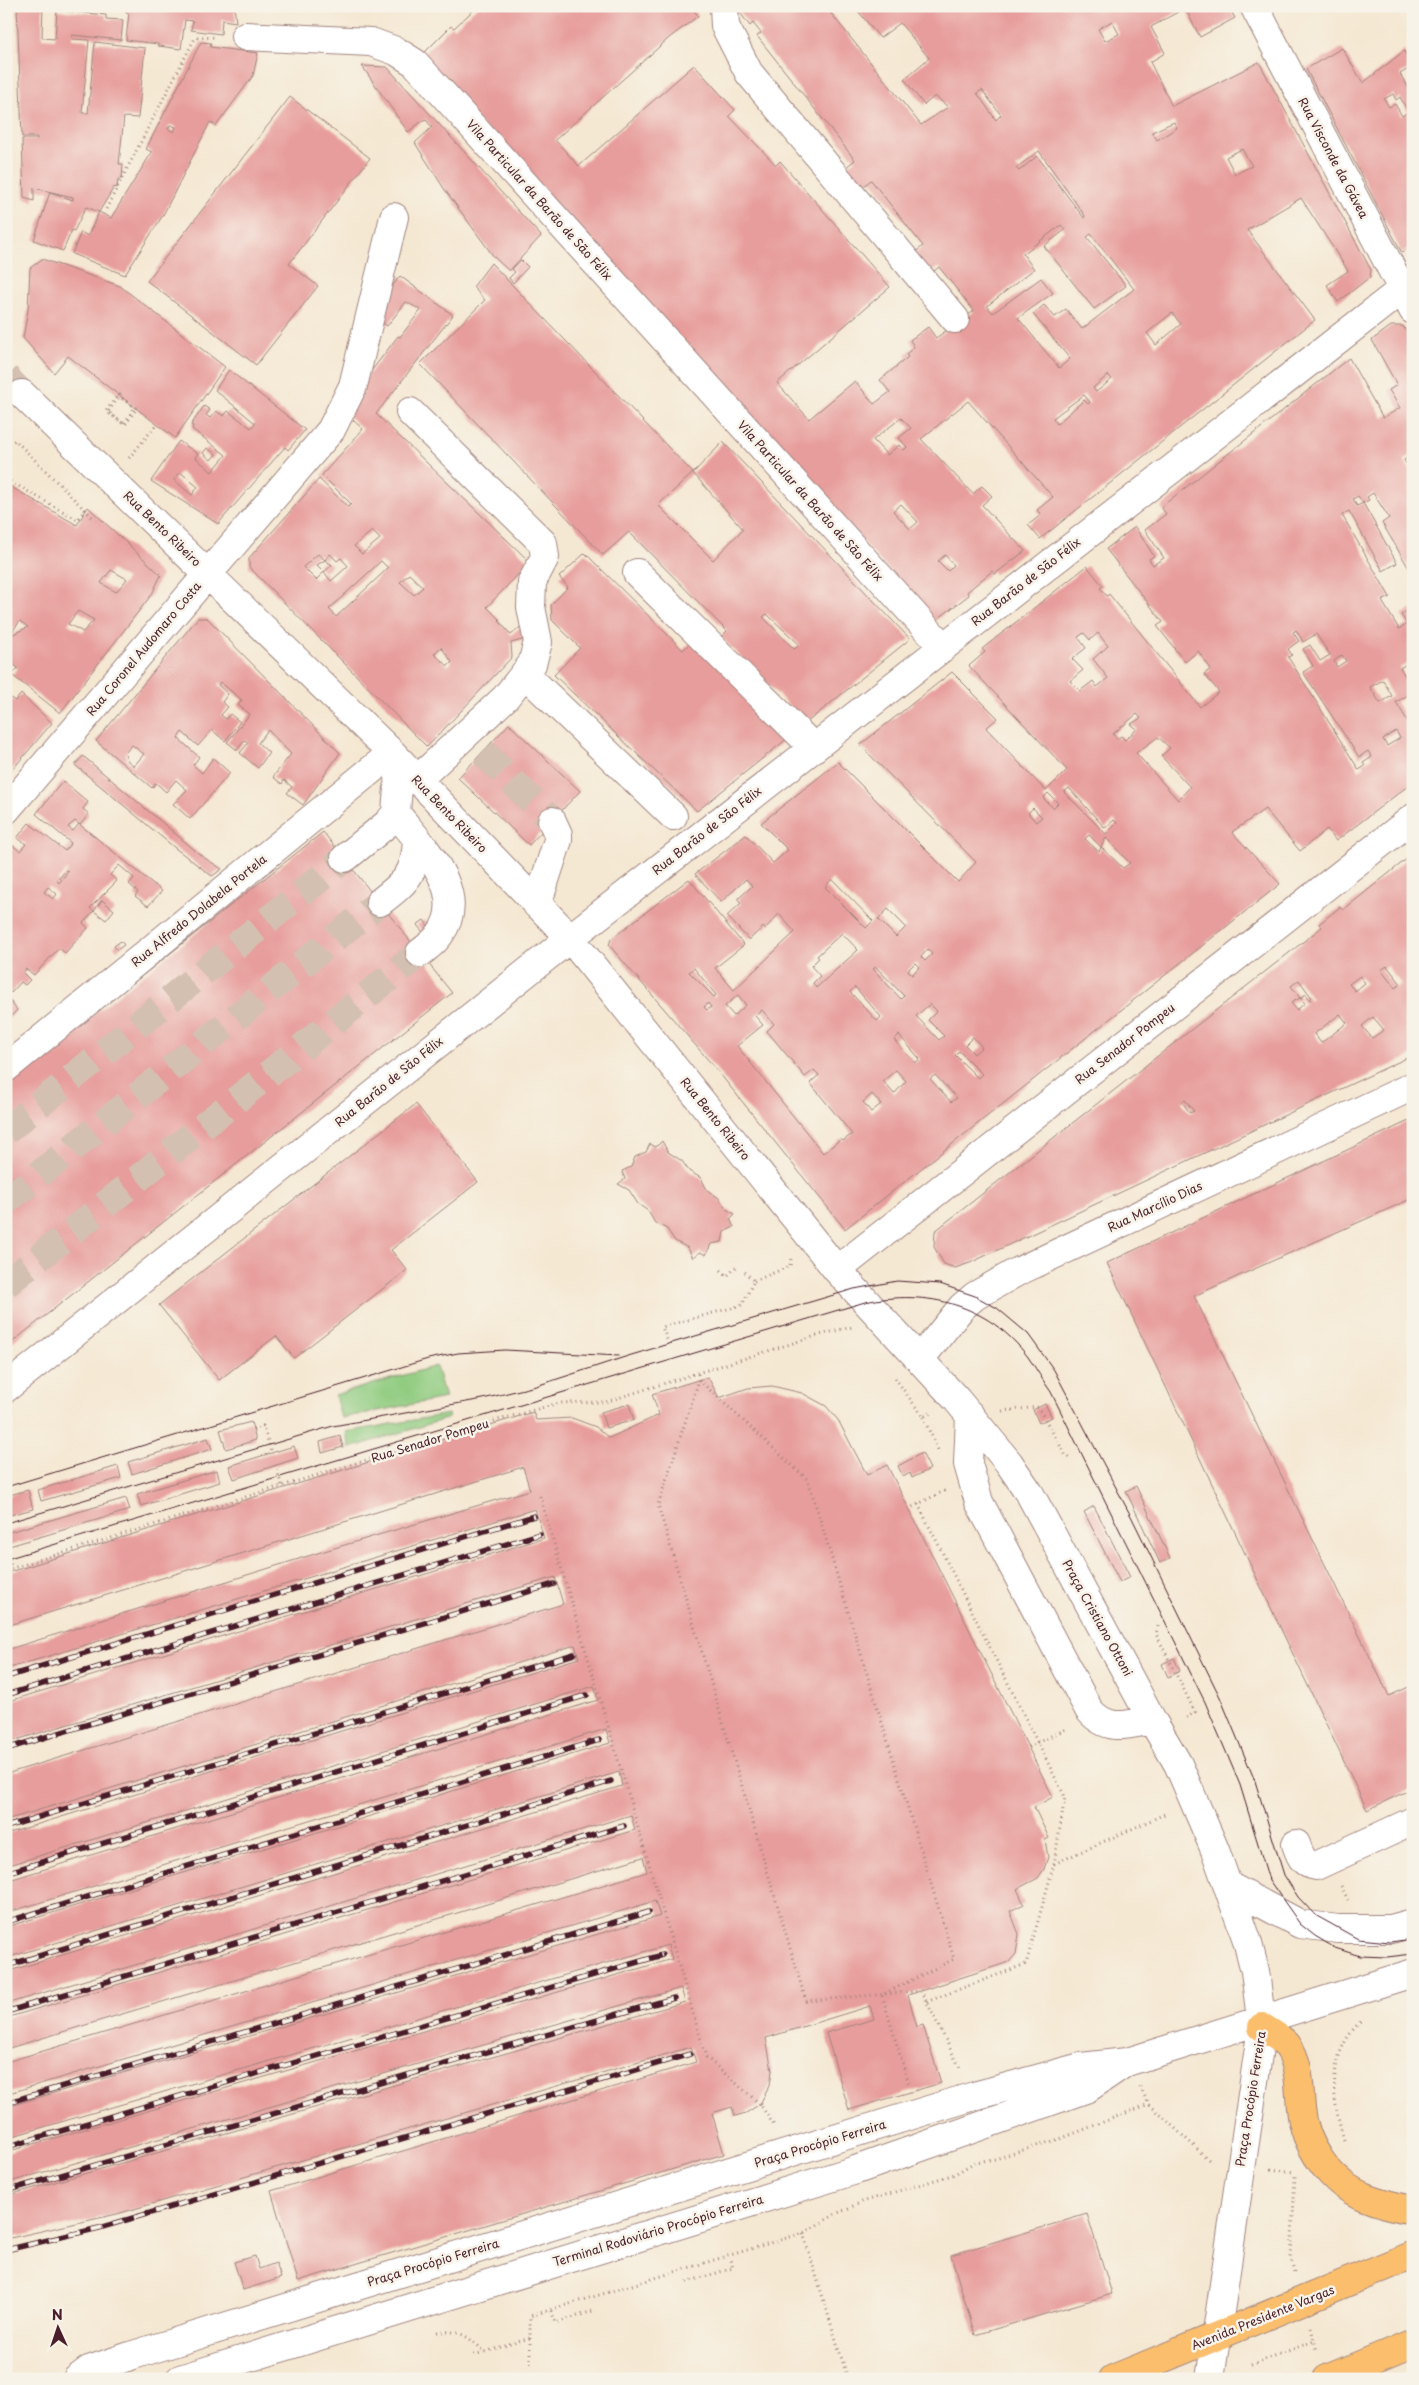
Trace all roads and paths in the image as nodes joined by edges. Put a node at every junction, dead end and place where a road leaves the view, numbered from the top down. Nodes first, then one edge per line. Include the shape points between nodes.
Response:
1 (724, 6) edge
2 (1254, 6) edge
3 (245, 36) joint
4 (106, 209) dead end
5 (394, 217) dead end
6 (1409, 293) edge
7 (955, 319) dead end
8 (22, 394) tunnel mouth
9 (121, 394) dead end
10 (135, 407) dead end
11 (410, 412) dead end
12 (157, 424) dead end
13 (6, 448) edge
14 (129, 458) dead end
15 (6, 479) edge
16 (87, 506) dead end
17 (94, 519) dead end
18 (637, 572) dead end
19 (208, 574) junction
20 (943, 647) junction
21 (525, 674) junction
22 (814, 748) junction
23 (403, 765) junction
24 (6, 810) edge
25 (396, 813) junction
26 (673, 816) dead end
27 (1413, 818) edge
28 (552, 821) tunnel mouth
29 (417, 841) junction
30 (344, 858) tunnel mouth
31 (380, 902) tunnel mouth
32 (538, 905) junction
33 (570, 938) junction
34 (420, 953) tunnel mouth
35 (6, 1068) edge
36 (1413, 1086) edge
37 (809, 1236) junction
38 (738, 1265) dead end
39 (721, 1270) dead end
40 (743, 1270) dead end
41 (837, 1270) junction
42 (754, 1281) junction
43 (856, 1326) dead end
44 (669, 1344) dead end
45 (920, 1359) junction
46 (698, 1374) junction
47 (698, 1380) junction
48 (6, 1388) edge
49 (970, 1415) junction
50 (253, 1430) dead end
51 (272, 1453) dead end
52 (1071, 1458) dead end
53 (276, 1465) dead end
54 (282, 1486) junction
55 (540, 1496) dead end
56 (908, 1509) dead end
57 (9, 1559) dead end
58 (12, 1569) junction
59 (6, 1570) edge
60 (1158, 1626) dead end
61 (1093, 1715) junction
62 (1157, 1729) junction
63 (1038, 1742) junction
64 (1028, 1748) dead end
65 (1193, 1801) junction
66 (1413, 1821) edge
67 (1296, 1844) dead end
68 (1054, 1864) junction
69 (1227, 1886) junction
70 (1413, 1923) edge
71 (1413, 1974) edge
72 (1363, 1989) junction
73 (926, 2002) junction
74 (1262, 2023) junction
75 (1126, 2062) junction
76 (910, 2087) dead end
77 (974, 2096) junction
78 (1149, 2104) junction
79 (1345, 2145) dead end
80 (791, 2153) junction
81 (1209, 2160) dead end
82 (1265, 2168) dead end
83 (1303, 2168) dead end
84 (1295, 2172) junction
85 (1413, 2210) edge
86 (803, 2233) junction
87 (1413, 2255) edge
88 (729, 2256) junction
89 (1294, 2272) dead end
90 (687, 2282) dead end
91 (596, 2310) dead end
92 (550, 2311) junction
93 (1310, 2326) dead end
94 (427, 2335) dead end
95 (1217, 2337) junction
96 (530, 2338) junction
97 (1314, 2341) junction
98 (1413, 2343) edge
99 (485, 2352) junction
100 (1317, 2352) dead end
101 (474, 2355) dead end
102 (1251, 2365) dead end
103 (77, 2379) edge
104 (180, 2379) edge
105 (530, 2379) edge
106 (848, 2379) edge
107 (1113, 2379) edge
108 (1210, 2379) edge
109 (1327, 2379) edge

1 - 7 street via 725,26 750,73
2 - 6 street, Rua Visconde da Gávea
3 - 4 path via 195,38
3 - 20 street, Vila Particular da Barão de São Félix via 372,42 415,63
5 - 19 street, Rua Coronel Audomaro Costa via 353,386 331,430
6 - 20 street, Rua Barão de São Félix
8 - 19 street, Rua Bento Ribeiro
9 - 10 path, bridge via 108,412 126,424 137,408 127,402 118,395 106,411 124,424
11 - 21 street, Rua Alfredo Dolabela Portela via 543,543 545,557 532,582 531,607 538,642 532,664
12 - 14 path
13 - 17 path, bridge via 15,440
15 - 16 path via 78,520
18 - 22 street
19 - 23 street, Rua Bento Ribeiro
19 - 24 street, Rua Coronel Audomaro Costa
20 - 22 street, Rua Barão de São Félix
21 - 23 street, Rua Alfredo Dolabela Portela via 475,743
21 - 26 street
22 - 33 street, Rua Barão de São Félix
23 - 25 street
23 - 32 street, Rua Bento Ribeiro
23 - 35 street, Rua Alfredo Dolabela Portela
25 - 29 street
25 - 30 street via 378,832
27 - 41 street, Rua Senador Pompeu
28 - 32 street via 558,840
29 - 31 street via 415,864 410,876
29 - 34 street via 439,870 450,901 445,926
32 - 33 street, Rua Bento Ribeiro
33 - 37 street, Rua Bento Ribeiro
33 - 48 street, Rua Barão de São Félix
36 - 45 street, Rua Marcílio Dias via 1007,1278 962,1306
37 - 41 street, Rua Bento Ribeiro
37 - 42 path via 793,1247 790,1266
38 - 39 path via 727,1276
40 - 42 path
41 - 45 street, Praça Cristiano Ottoni
42 - 44 path via 742,1305 662,1327
43 - 46 path, Rua Senador Pompeu
45 - 49 street, Praça Cristiano Ottoni
46 - 47 path
46 - 54 path, Rua Senador Pompeu via 605,1402 560,1403
47 - 73 path via 658,1505 806,2001 921,1991
47 - 76 path via 808,1480 954,1959 882,1995
49 - 52 path via 1038,1406 1066,1456
49 - 61 street via 968,1464 979,1502
49 - 62 street, Praça Cristiano Ottoni via 1030,1494
50 - 51 path via 264,1426
53 - 54 path
54 - 58 path, Rua Senador Pompeu
55 - 80 path via 706,2057 760,2104
56 - 63 path via 918,1504
57 - 58 path
58 - 59 path, Rua Senador Pompeu
60 - 62 path via 1156,1634 1194,1712
61 - 62 street via 1112,1726
61 - 63 path
62 - 65 street, Praça Cristiano Ottoni via 1178,1764
63 - 64 path
63 - 68 path via 1065,1797
65 - 68 path
65 - 69 street, Praça Cristiano Ottoni
66 - 67 street via 1316,1866 1308,1865 1301,1858
68 - 73 path via 1026,1964
69 - 70 street via 1300,1924 1338,1930 1382,1929
69 - 74 street, Praça Cristiano Ottoni via 1255,1971
71 - 72 street
72 - 74 street
72 - 79 path via 1375,2012 1350,2031 1334,2071 1336,2115
73 - 77 path
74 - 75 street, Praça Procópio Ferreira
74 - 85 main road via 1286,2044 1294,2058 1308,2140 1320,2160 1342,2184 1364,2197
74 - 95 street, Praça Procópio Ferreira
75 - 77 street, Praça Procópio Ferreira via 1081,2068
75 - 78 path
75 - 104 street, Terminal Rodoviário Procópio Ferreira via 1088,2088 856,2170
77 - 80 street, Praça Procópio Ferreira
78 - 81 path
78 - 86 path via 1065,2137 975,2162 955,2174 855,2205
80 - 103 street, Praça Procópio Ferreira via 140,2353 90,2370
82 - 84 path
83 - 84 path
84 - 89 path via 1291,2258
86 - 88 path
86 - 106 path
87 - 95 main road, Avenida Presidente Vargas
88 - 90 path via 733,2268
88 - 92 path
91 - 92 path via 556,2323
92 - 96 path via 530,2316
93 - 97 path
94 - 99 path via 453,2331 465,2335
95 - 107 main road, Avenida Presidente Vargas
95 - 108 street, Praça Procópio Ferreira
96 - 99 path
96 - 105 path
97 - 100 path
97 - 102 path
98 - 109 main road
99 - 101 path

